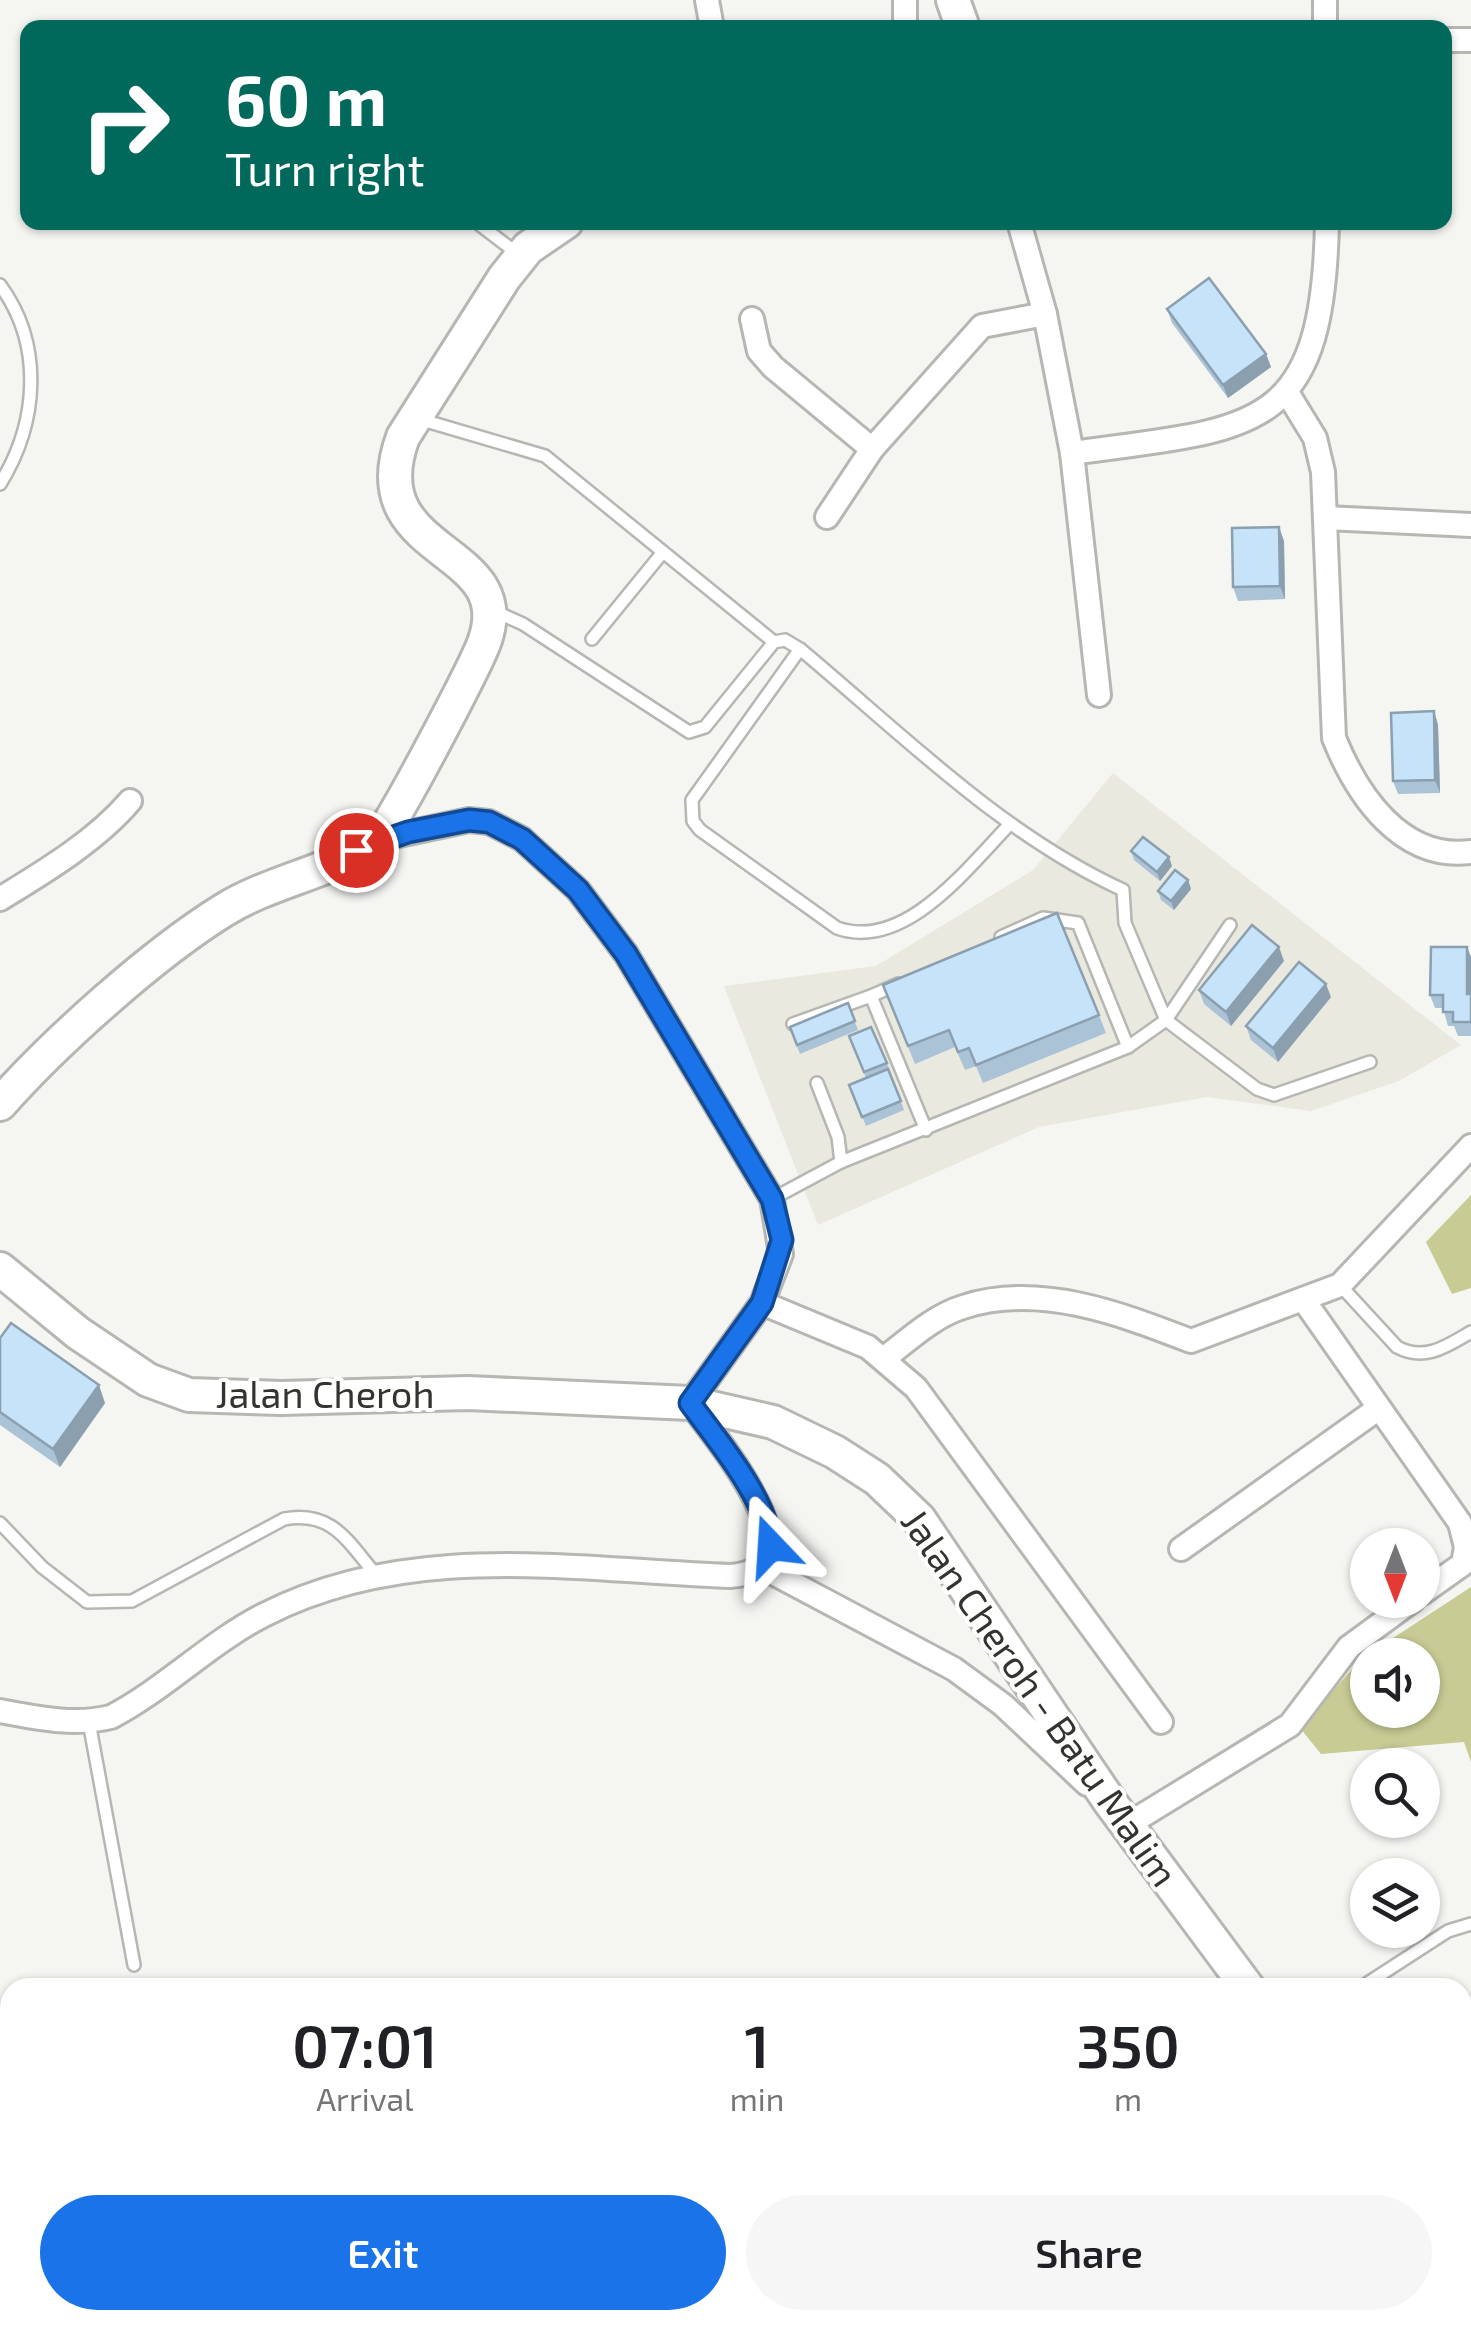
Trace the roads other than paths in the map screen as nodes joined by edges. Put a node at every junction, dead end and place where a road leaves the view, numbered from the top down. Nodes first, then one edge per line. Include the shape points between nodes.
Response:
1 (487, 230) edge
2 (556, 230) edge
3 (1020, 230) edge
4 (1326, 230) edge
5 (522, 256) junction
6 (0, 284) edge
7 (1045, 314) junction
8 (752, 319) dead end
9 (1288, 394) junction
10 (415, 418) junction
11 (872, 449) junction
12 (1072, 453) junction
13 (0, 484) edge
14 (827, 517) dead end
15 (1326, 518) junction
16 (1471, 524) edge
17 (663, 552) junction
18 (488, 608) junction
19 (592, 639) dead end
20 (774, 642) junction
21 (800, 649) junction
22 (1098, 695) dead end
23 (130, 801) dead end
24 (1010, 824) junction
25 (380, 839) junction
26 (1471, 852) edge
27 (0, 899) edge
28 (1230, 926) dead end
29 (992, 941) edge
30 (906, 981) edge
31 (871, 996) junction
32 (1166, 1020) junction
33 (793, 1024) edge
34 (1128, 1048) junction
35 (1370, 1062) dead end
36 (817, 1084) dead end
37 (0, 1104) edge
38 (926, 1130) junction
39 (1471, 1146) edge
40 (841, 1162) junction
41 (772, 1199) junction
42 (0, 1269) edge
43 (1340, 1285) junction
44 (1304, 1299) junction
45 (762, 1303) junction
46 (1471, 1332) edge
47 (885, 1358) junction
48 (690, 1403) junction
49 (1379, 1408) junction
50 (0, 1523) edge
51 (1181, 1549) dead end
52 (760, 1566) junction
53 (378, 1577) junction
54 (1440, 1580) edge
55 (1388, 1618) edge
56 (0, 1711) edge
57 (89, 1722) junction
58 (1161, 1722) dead end
59 (1118, 1813) junction
60 (1471, 1924) edge
61 (134, 1965) dead end
62 (1241, 1978) edge
63 (1375, 1978) edge

1 - 5 lane
2 - 5 main road
3 - 7 street
4 - 9 street via 1320,312
5 - 10 main road
6 - 13 lane via 30,355 32,393 17,456
7 - 11 street via 982,326
7 - 12 street
8 - 11 street via 759,351 772,367
9 - 12 street via 1256,418 1222,430
9 - 15 street via 1314,438
10 - 17 lane via 546,456
10 - 18 main road via 394,462 395,495 412,526 468,568
11 - 14 street
12 - 22 street
15 - 16 street
15 - 26 street via 1334,738 1340,754 1390,826 1430,849
17 - 19 lane
17 - 20 lane
18 - 20 lane via 689,732 705,728
18 - 25 main road via 476,662
20 - 21 lane
21 - 24 lane
21 - 24 lane via 692,800 700,830 838,928 869,934 940,896
23 - 27 street
24 - 32 lane via 1122,890 1125,924
25 - 37 main road via 226,909 143,970
25 - 41 street via 469,820 489,822 522,839 568,880 626,954
28 - 32 lane
29 - 34 lane via 1043,918 1078,924
30 - 31 lane
31 - 33 lane
31 - 38 lane
32 - 34 lane
32 - 35 lane via 1274,1096
34 - 38 lane
36 - 40 lane
38 - 40 lane
39 - 43 street
40 - 41 lane
41 - 45 street via 781,1254
42 - 48 main road, Jalan Cheroh via 148,1380 189,1395 468,1393
43 - 44 street
43 - 46 lane via 1410,1353 1439,1350
44 - 47 street via 1192,1341 1120,1315 1044,1299 1000,1299 962,1307 924,1326
44 - 49 street
45 - 47 street
45 - 48 street
47 - 58 street via 916,1388
48 - 52 street via 770,1529 771,1546
48 - 59 main road, Jalan Cheroh - Batu Malim via 773,1422 876,1478 930,1534
49 - 51 street
49 - 54 street via 1460,1523 1463,1564
50 - 53 lane via 87,1602 132,1601 284,1519 308,1515 332,1525
52 - 53 street via 730,1576 491,1563 422,1566
52 - 59 street via 954,1669 1003,1705
53 - 57 street via 265,1614 132,1706
55 - 59 street via 1350,1646 1290,1725
56 - 57 street
57 - 61 lane
59 - 62 main road, Jalan Cheroh - Batu Malim
60 - 63 lane via 1448,1931

